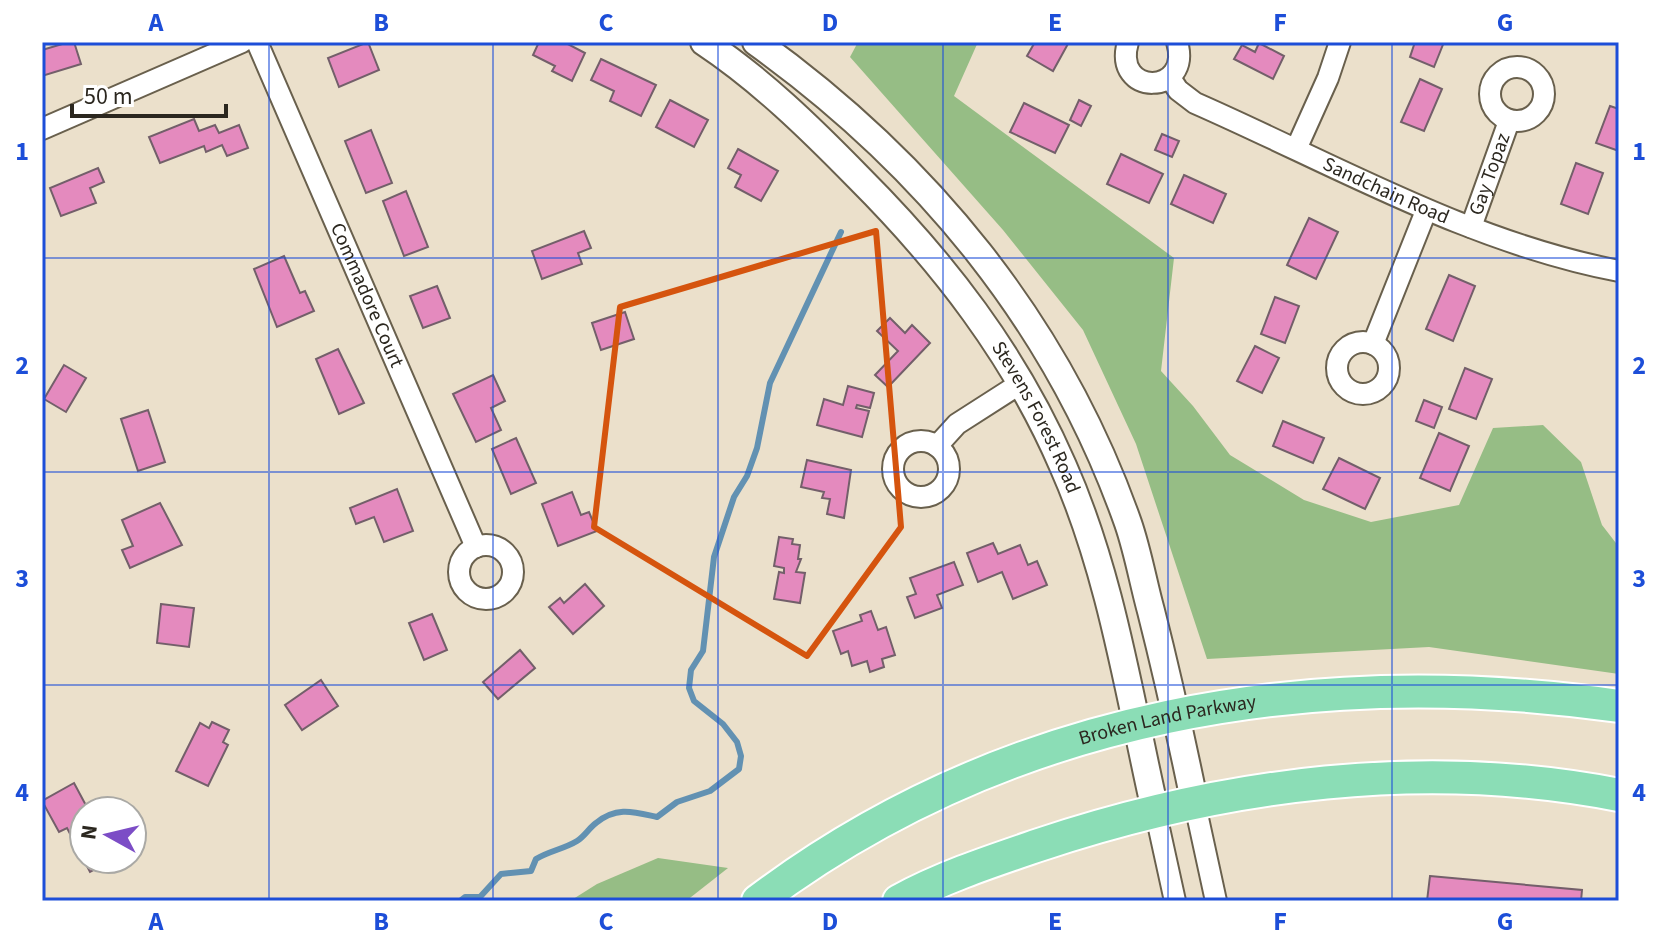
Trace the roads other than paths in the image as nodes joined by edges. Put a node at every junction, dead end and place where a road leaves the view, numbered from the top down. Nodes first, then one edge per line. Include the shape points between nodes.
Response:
1 (242, 42) edge
2 (257, 42) edge
3 (704, 42) edge
4 (756, 42) edge
5 (1128, 42) edge
6 (1177, 42) edge
7 (1340, 42) edge
8 (1170, 78) junction
9 (1509, 121) dead end
10 (42, 129) edge
11 (1297, 147) junction
12 (1426, 211) junction
13 (1471, 227) junction
14 (1619, 271) edge
15 (1373, 344) dead end
16 (1021, 383) junction
17 (937, 446) dead end
18 (476, 547) dead end
19 (1619, 706) edge
20 (1176, 713) junction
21 (1135, 722) junction
22 (1619, 795) edge
23 (1194, 800) junction
24 (1155, 810) junction
25 (758, 901) edge
26 (899, 901) edge
27 (1175, 901) edge
28 (1216, 901) edge

1 - 10 street
2 - 18 street, Commadore Court
3 - 16 street, Stevens Forest Road via 808,126 931,252
4 - 20 street, Stevens Forest Road via 910,171 964,230 1025,314 1076,401 1129,526
5 - 8 street via 1124,55 1132,75 1152,84
6 - 8 street via 1181,54
7 - 11 street
8 - 11 street, Sandchain Road via 1195,103
9 - 13 street, Gay Topaz
11 - 12 street, Sandchain Road
12 - 13 street, Sandchain Road
12 - 15 street
13 - 14 street, Sandchain Road
16 - 17 street via 957,424
16 - 21 street, Stevens Forest Road via 1064,467 1090,538
19 - 20 main road, Broken Land Parkway via 1436,690 1288,697
20 - 21 main road, Broken Land Parkway
20 - 23 street, Stevens Forest Road
21 - 24 street, Stevens Forest Road
21 - 25 main road, Broken Land Parkway via 1045,748 915,805 830,851
22 - 23 main road via 1552,785 1428,778 1290,785
23 - 24 main road
23 - 28 street, Stevens Forest Road
24 - 26 main road via 990,862
24 - 27 street, Stevens Forest Road

